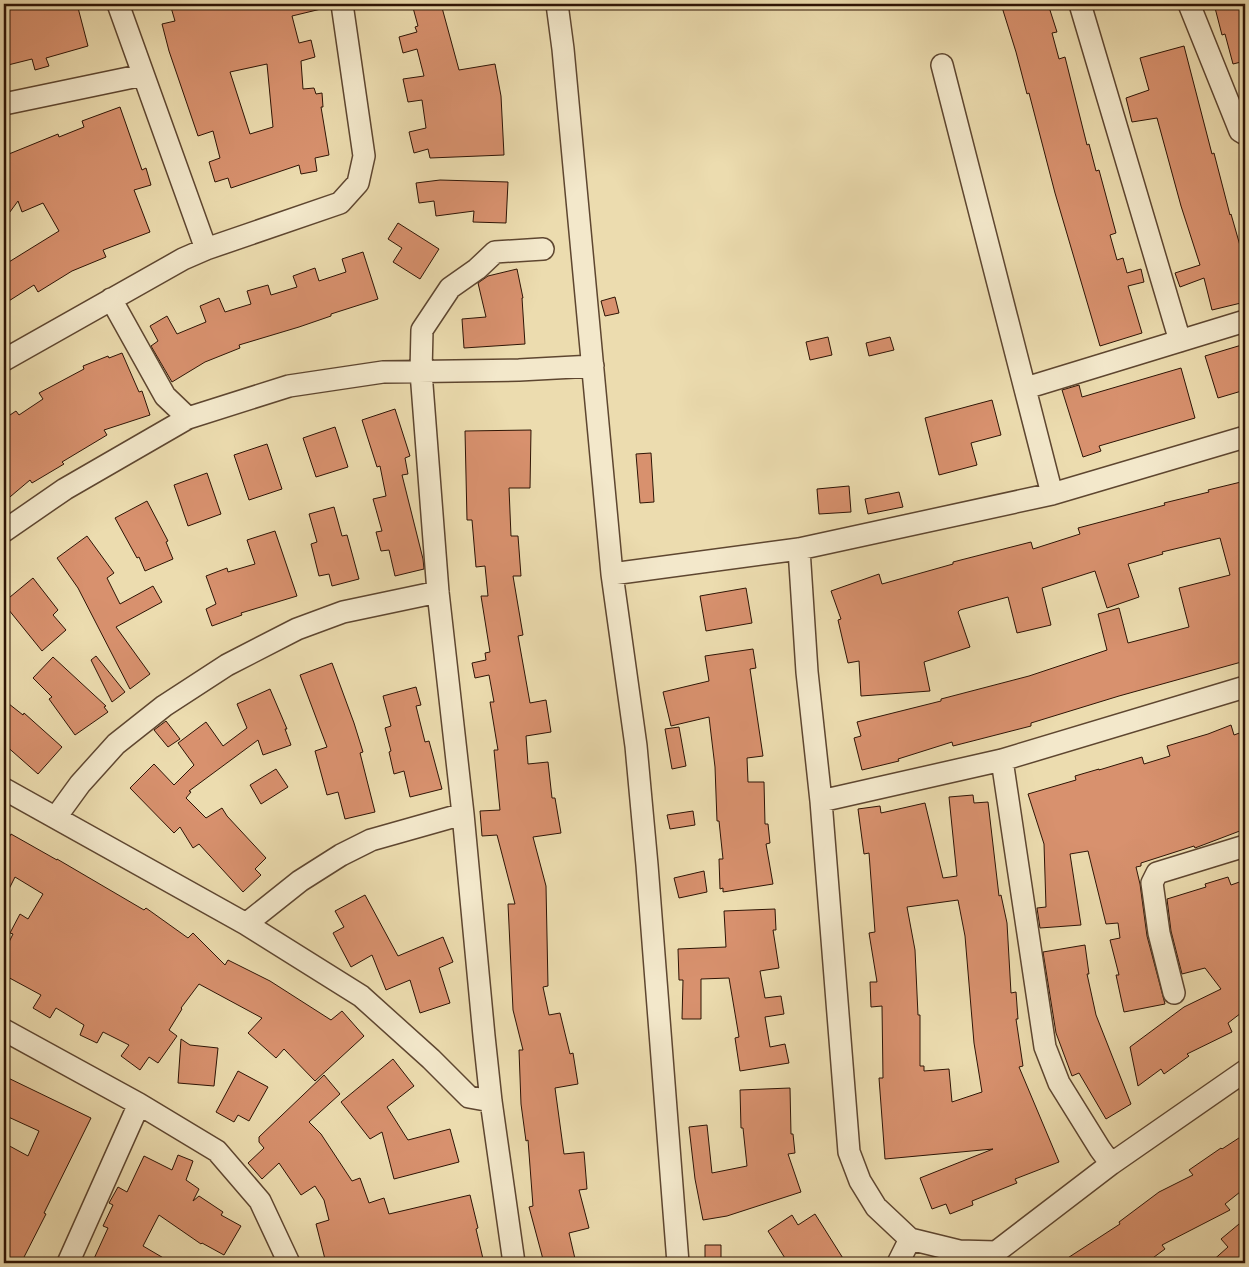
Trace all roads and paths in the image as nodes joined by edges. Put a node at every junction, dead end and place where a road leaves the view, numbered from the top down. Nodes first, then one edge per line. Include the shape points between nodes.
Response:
1 (118, 4) edge
2 (342, 4) edge
3 (557, 4) edge
4 (1080, 4) edge
5 (1189, 4) edge
6 (942, 65) dead end
7 (143, 75) junction
8 (4, 104) edge
9 (1245, 134) edge
10 (206, 249) junction
11 (543, 249) dead end
12 (111, 299) junction
13 (1245, 321) edge
14 (1180, 341) junction
15 (4, 360) edge
16 (594, 366) junction
17 (421, 372) junction
18 (1026, 388) junction
19 (188, 418) junction
20 (1245, 437) edge
21 (1052, 494) junction
22 (4, 531) edge
23 (798, 549) junction
24 (612, 574) junction
25 (438, 592) junction
26 (1245, 687) edge
27 (1002, 760) junction
28 (4, 789) edge
29 (821, 801) junction
30 (463, 814) junction
31 (56, 817) junction
32 (1245, 846) edge
33 (246, 924) junction
34 (1174, 993) dead end
35 (4, 1030) edge
36 (1245, 1070) edge
37 (491, 1101) junction
38 (139, 1104) junction
39 (1111, 1164) junction
40 (910, 1238) junction
41 (997, 1258) edge
42 (68, 1263) edge
43 (289, 1263) edge
44 (514, 1263) edge
45 (678, 1263) edge
46 (898, 1263) edge

1 - 7 street
2 - 10 street via 364,156 358,183 340,203
3 - 16 street
4 - 14 street
5 - 9 street via 1240,131
6 - 18 street
7 - 8 street
7 - 10 street
10 - 12 street
11 - 17 street via 495,252 450,288 422,330
12 - 15 street
12 - 19 street via 165,396
13 - 14 street
14 - 18 street
16 - 17 street
16 - 24 street
17 - 19 street via 383,372 289,386
17 - 25 street
18 - 21 street
19 - 22 street via 65,489
20 - 21 street
21 - 23 street
23 - 24 street
23 - 29 street
24 - 45 street via 636,746
25 - 30 street
25 - 31 street via 343,612 296,629 227,665 164,706 116,744
26 - 27 street
27 - 29 street
27 - 39 street via 1045,1047 1059,1083
28 - 31 street
29 - 40 street via 849,1152 860,1181 876,1207
30 - 33 street via 371,840 341,855 300,881
30 - 37 street
31 - 33 street
32 - 34 street via 1157,873 1152,883 1158,926
33 - 37 street via 361,996 469,1098
35 - 38 street
36 - 39 street
37 - 44 street
38 - 42 street
38 - 43 street via 217,1152 260,1201
39 - 41 street
40 - 41 street via 959,1252
40 - 46 street

